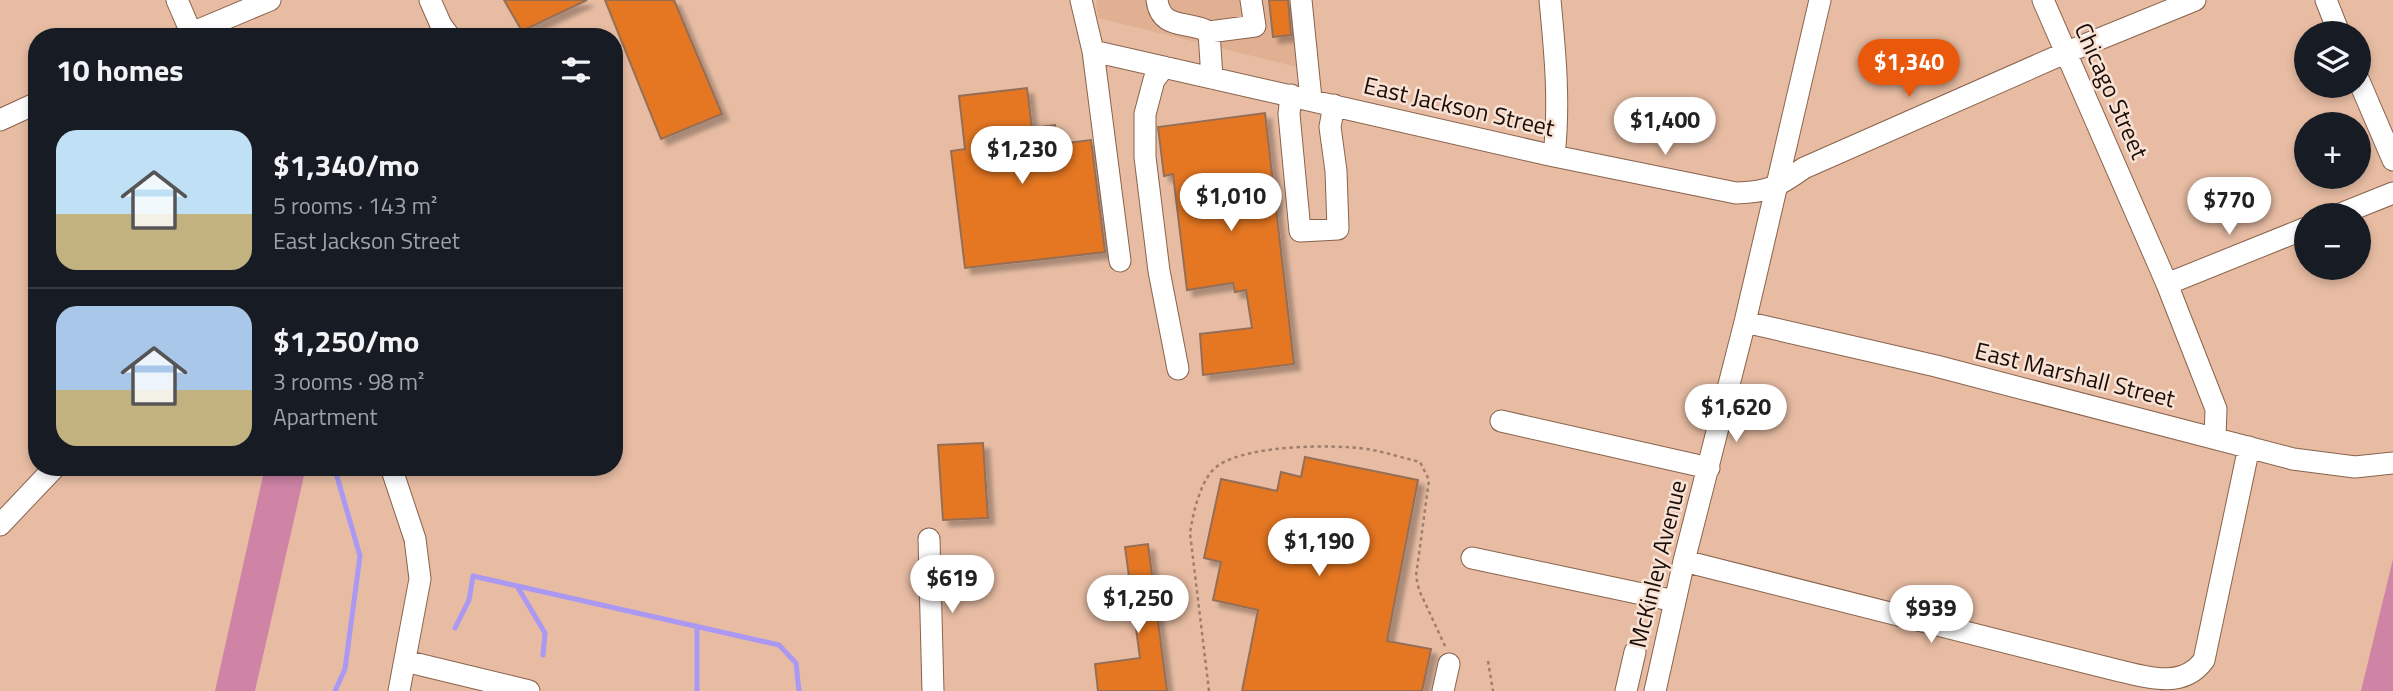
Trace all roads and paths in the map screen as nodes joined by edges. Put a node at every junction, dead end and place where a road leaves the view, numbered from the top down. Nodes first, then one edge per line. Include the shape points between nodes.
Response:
1 (177, 0) edge
2 (270, 0) edge
3 (430, 0) edge
4 (1081, 0) edge
5 (1157, 0) edge
6 (1251, 0) edge
7 (1301, 0) edge
8 (1550, 0) edge
9 (1820, 0) edge
10 (2043, 0) edge
11 (2195, 0) edge
12 (2326, 0) edge
13 (2334, 21) edge
14 (186, 28) edge
15 (204, 28) edge
16 (443, 28) edge
17 (1209, 32) junction
18 (1093, 51) junction
19 (2065, 53) junction
20 (1164, 67) junction
21 (1212, 78) junction
22 (1301, 97) junction
23 (2366, 98) edge
24 (1334, 105) junction
25 (28, 107) edge
26 (0, 120) edge
27 (1554, 156) junction
28 (2393, 160) edge
29 (1777, 188) junction
30 (2393, 193) edge
31 (2368, 203) edge
32 (2294, 233) edge
33 (1120, 261) dead end
34 (2167, 284) junction
35 (1745, 322) junction
36 (1178, 369) dead end
37 (1501, 421) dead end
38 (2215, 438) junction
39 (2249, 447) junction
40 (2393, 463) edge
41 (1709, 468) junction
42 (46, 476) edge
43 (394, 476) edge
44 (0, 525) edge
45 (929, 539) dead end
46 (1472, 558) dead end
47 (1684, 561) junction
48 (1675, 601) junction
49 (1635, 652) dead end
50 (1488, 661) dead end
51 (1448, 664) joint
52 (403, 674) edge
53 (529, 691) edge
54 (933, 691) edge
55 (1209, 691) edge
56 (1443, 691) edge
57 (1493, 691) edge
58 (1626, 691) edge
59 (1655, 691) edge

1 - 14 street
2 - 15 street
3 - 16 street
4 - 18 street
5 - 17 street via 1159,11 1169,21
6 - 17 street via 1255,26
7 - 22 street
8 - 27 street via 1557,67
9 - 29 street, McKinley Avenue
10 - 19 street, Chicago Street
11 - 19 street, East Jackson Street
12 - 13 street
17 - 21 street
18 - 20 street, East Jackson Street
18 - 33 street
19 - 29 street, East Jackson Street via 1804,168
19 - 34 street, Chicago Street
20 - 21 street, East Jackson Street
20 - 36 street via 1154,80 1145,114 1145,157 1159,271
21 - 22 street, East Jackson Street
22 - 24 street, East Jackson Street
22 - 24 street via 1289,114 1300,230 1338,229 1331,127
23 - 28 street
24 - 27 street, East Jackson Street
25 - 26 street
27 - 29 street, East Jackson Street via 1736,193
29 - 35 street, McKinley Avenue
30 - 31 street
32 - 34 street
34 - 38 street, Chicago Street via 2216,409
35 - 38 street, East Marshall Street
35 - 41 street, McKinley Avenue
37 - 41 street
38 - 39 street, East Marshall Street
39 - 40 street, East Marshall Street via 2293,459 2355,467
39 - 47 street via 2204,660 2180,679 2161,680 2112,669
41 - 47 street, McKinley Avenue
42 - 44 street
43 - 52 street via 415,539 420,579
45 - 54 street
46 - 48 street
47 - 48 street, McKinley Avenue
48 - 59 street, McKinley Avenue
49 - 58 street
50 - 57 path
51 - 55 path via 1444,642 1416,576 1429,480 1420,462 1367,449 1281,447 1217,465 1194,511 1190,533
51 - 56 street
52 - 53 street

